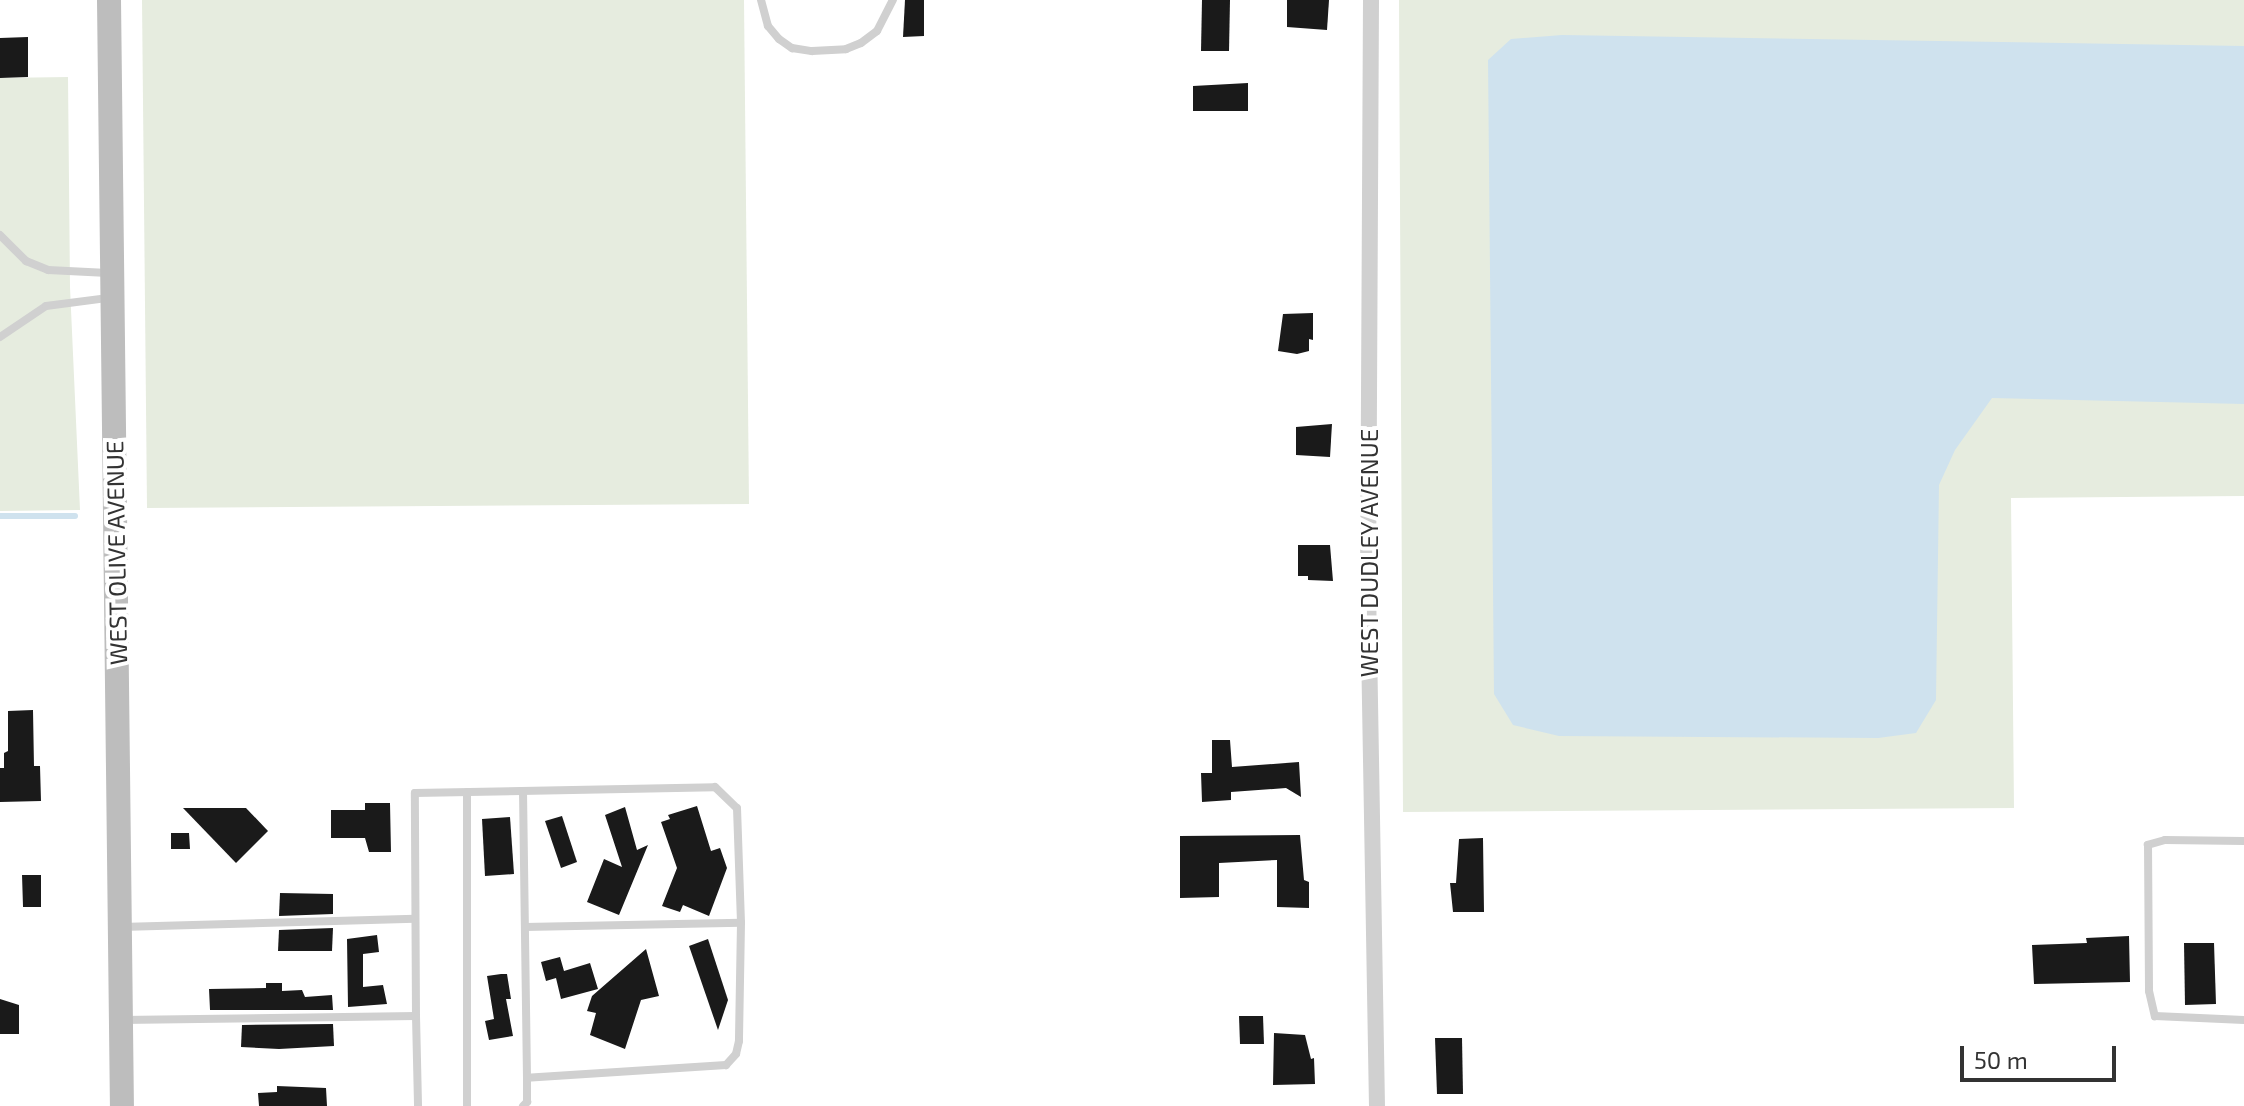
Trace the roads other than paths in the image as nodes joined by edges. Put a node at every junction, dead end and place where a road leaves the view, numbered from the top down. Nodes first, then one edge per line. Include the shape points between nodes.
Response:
1 (109, 0) edge
2 (761, 0) edge
3 (893, 0) edge
4 (1371, 0) edge
5 (0, 235) edge
6 (113, 285) junction
7 (0, 337) edge
8 (523, 791) junction
9 (467, 792) junction
10 (2244, 841) edge
11 (415, 919) junction
12 (741, 923) junction
13 (120, 927) junction
14 (525, 927) junction
15 (416, 1016) junction
16 (121, 1020) junction
17 (2244, 1020) edge
18 (527, 1078) junction
19 (122, 1106) edge
20 (418, 1106) edge
21 (467, 1106) edge
22 (523, 1106) edge
23 (1377, 1106) edge

1 - 6 main road, WEST OLIVE AVENUE
2 - 3 lane via 768,26 779,39 792,48 812,51 861,43 877,31
4 - 23 street, WEST DUDLEY AVENUE via 1368,586
5 - 6 lane via 26,261
6 - 7 lane via 46,306
6 - 13 main road, WEST OLIVE AVENUE
8 - 9 lane
8 - 12 lane via 715,787 737,808
8 - 14 lane
9 - 11 lane via 415,793
9 - 21 lane
10 - 17 lane via 2165,840 2148,845 2148,860 2149,991 2155,1016
11 - 13 lane
11 - 15 lane
12 - 14 lane
12 - 18 lane via 739,1041 726,1065
13 - 16 main road, WEST OLIVE AVENUE
14 - 18 lane
15 - 16 lane
15 - 20 lane
16 - 19 main road, WEST OLIVE AVENUE
18 - 22 lane

